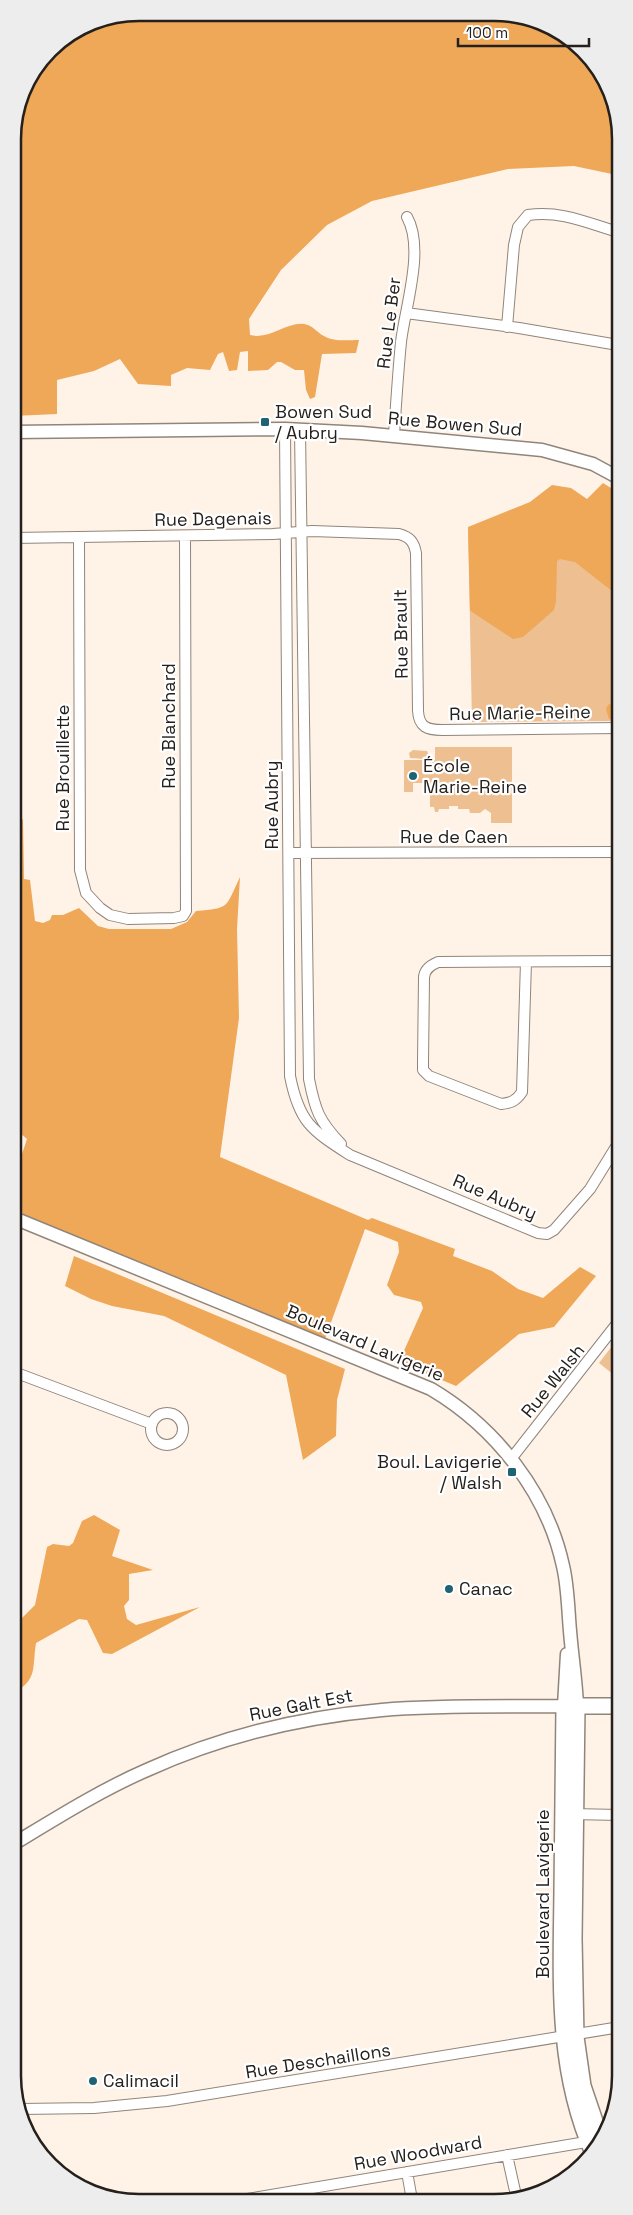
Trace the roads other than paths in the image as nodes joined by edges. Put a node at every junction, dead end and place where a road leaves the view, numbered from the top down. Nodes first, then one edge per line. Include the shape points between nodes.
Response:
1 (407, 217) dead end
2 (612, 230) edge
3 (406, 313) junction
4 (507, 326) junction
5 (612, 344) edge
6 (285, 430) junction
7 (300, 430) junction
8 (22, 432) edge
9 (394, 435) junction
10 (612, 475) edge
11 (300, 532) junction
12 (286, 533) junction
13 (185, 536) junction
14 (79, 537) junction
15 (22, 538) edge
16 (412, 541) joint
17 (423, 727) joint
18 (612, 728) edge
19 (612, 852) edge
20 (289, 853) junction
21 (305, 853) junction
22 (183, 916) joint
23 (612, 960) edge
24 (526, 962) junction
25 (350, 1154) junction
26 (611, 1154) edge
27 (21, 1221) edge
28 (611, 1331) edge
29 (21, 1375) edge
30 (152, 1424) dead end
31 (511, 1459) junction
32 (570, 1706) junction
33 (611, 1706) edge
34 (568, 1814) junction
35 (611, 1815) edge
36 (21, 1839) edge
37 (611, 2029) edge
38 (569, 2036) junction
39 (27, 2109) edge
40 (595, 2137) edge
41 (591, 2143) edge
42 (506, 2155) junction
43 (407, 2172) junction
44 (515, 2191) edge
45 (307, 2194) edge
46 (411, 2194) edge

1 - 3 street, Rue Le Ber via 412,225 415,246
2 - 4 street via 561,214 528,215 518,227 514,245
3 - 4 street
3 - 9 street, Rue Le Ber
4 - 5 street
6 - 7 street, Rue Bowen Sud
6 - 8 street, Rue Bowen Sud
6 - 12 street, Rue Aubry
7 - 9 street, Rue Bowen Sud
7 - 11 street, Rue Aubry
9 - 10 street, Rue Bowen Sud via 542,450 592,464
11 - 12 street, Rue Dagenais
11 - 16 street, Rue Dagenais via 399,534
11 - 21 street, Rue Aubry
12 - 13 street, Rue Dagenais
12 - 20 street, Rue Aubry
13 - 14 street, Rue Dagenais
13 - 22 street, Rue Blanchard via 186,911
14 - 15 street, Rue Dagenais
14 - 22 street, Rue Brouillette via 80,870 86,893 110,915 128,919
16 - 17 street, Rue Brault via 416,553 418,718
17 - 18 street, Rue Marie-Reine via 442,730
19 - 21 street, Rue de Caen
20 - 21 street, Rue de Caen
20 - 25 street, Rue Aubry via 291,1084 301,1115 323,1138
21 - 25 street, Rue Aubry via 309,1080 314,1104 324,1126
23 - 24 street
24 - 24 street via 438,962 430,965 424,973 423,1062 423,1070 429,1076 501,1104 518,1099 522,1092
25 - 26 street, Rue Aubry via 547,1234 590,1189
27 - 31 street, Boulevard Lavigerie via 431,1389 488,1432
28 - 31 street, Rue Walsh
29 - 30 street
31 - 32 street, Boulevard Lavigerie via 536,1497 564,1568 570,1631
32 - 33 main road, Rue Galt Est
32 - 34 main road, Boulevard Lavigerie
32 - 36 street, Rue Galt Est via 382,1710 311,1720 259,1732 186,1754 143,1772 71,1808
34 - 35 street
34 - 38 main road, Boulevard Lavigerie
37 - 38 street, Rue Deschaillons
38 - 39 street, Rue Deschaillons via 167,2102
38 - 40 main road, Boulevard Lavigerie via 570,2084
41 - 42 street, Rue Woodward
42 - 43 street, Rue Woodward
42 - 44 street
43 - 45 street, Rue Woodward
43 - 46 street

